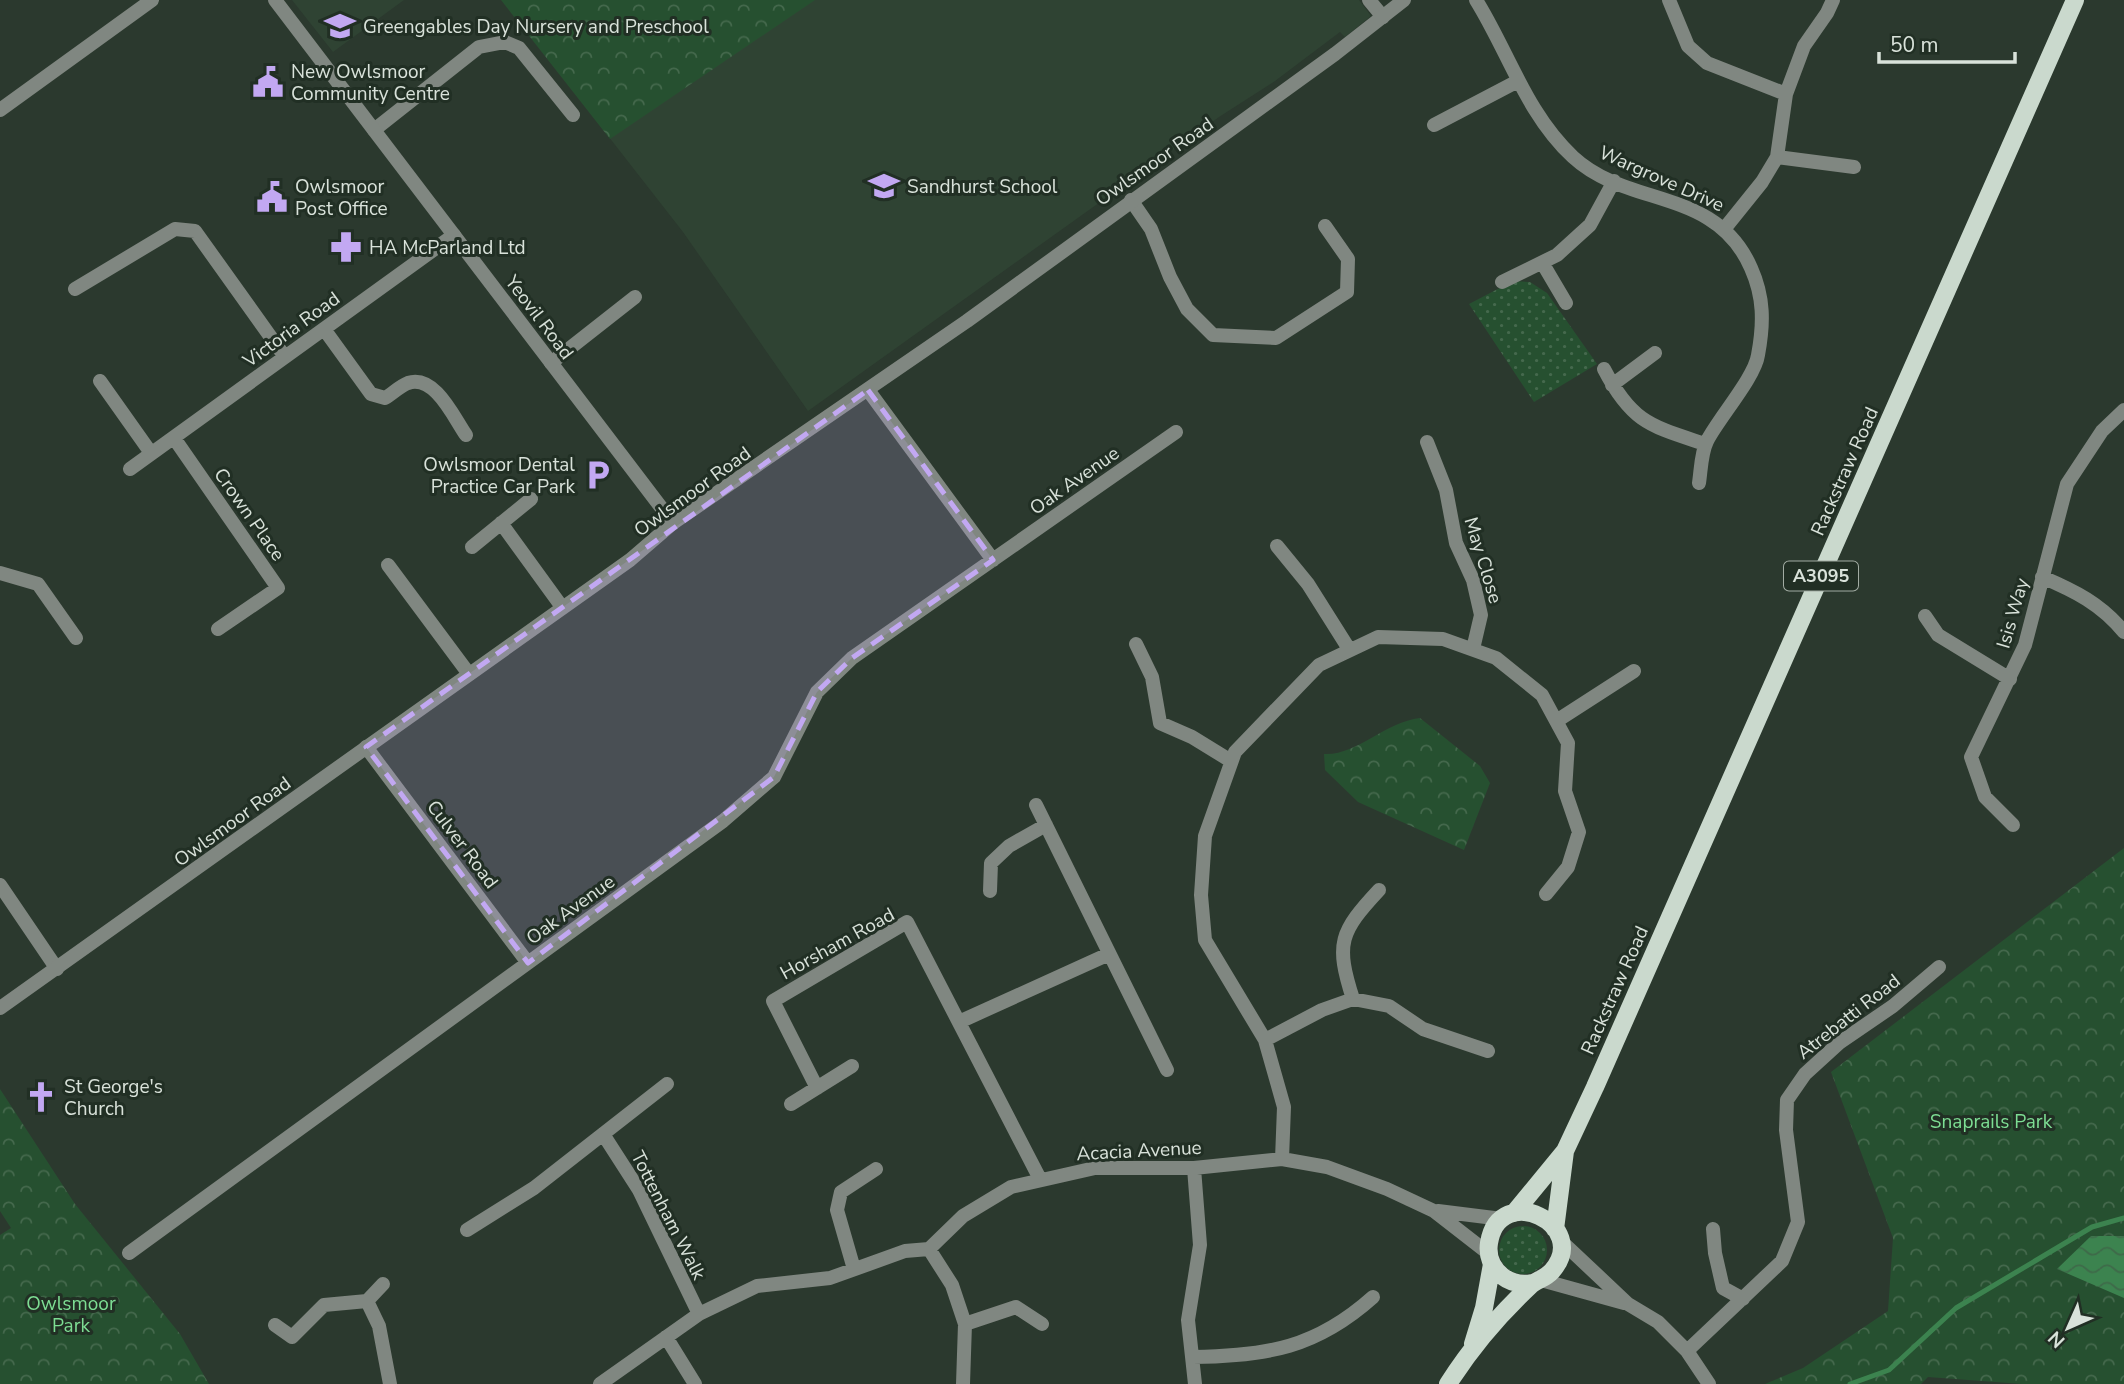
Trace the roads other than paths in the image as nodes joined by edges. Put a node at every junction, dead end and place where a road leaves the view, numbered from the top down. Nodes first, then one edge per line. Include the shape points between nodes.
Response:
1 (152, 0) edge
2 (275, 0) edge
3 (1369, 0) edge
4 (1404, 0) edge
5 (1476, 0) edge
6 (1669, 0) edge
7 (1833, 0) edge
8 (2075, 0) edge
9 (1383, 17) junction
10 (1518, 82) junction
11 (1786, 94) junction
12 (1, 108) edge
13 (573, 115) dead end
14 (1434, 125) dead end
15 (374, 130) junction
16 (1777, 158) junction
17 (1854, 167) dead end
18 (1614, 181) junction
19 (1131, 200) junction
20 (1325, 226) dead end
21 (1726, 228) junction
22 (454, 235) junction
23 (1543, 264) junction
24 (1502, 282) dead end
25 (75, 289) dead end
26 (635, 297) dead end
27 (1566, 303) dead end
28 (324, 329) junction
29 (1656, 353) dead end
30 (285, 357) junction
31 (551, 363) junction
32 (1604, 369) dead end
33 (100, 381) dead end
34 (1612, 384) junction
35 (868, 390) junction
36 (2124, 410) edge
37 (1176, 432) dead end
38 (466, 435) dead end
39 (174, 438) junction
40 (1427, 442) dead end
41 (1705, 444) junction
42 (151, 453) junction
43 (130, 469) dead end
44 (1699, 483) dead end
45 (531, 499) dead end
46 (501, 523) junction
47 (673, 523) junction
48 (1277, 546) dead end
49 (472, 547) dead end
50 (993, 560) junction
51 (388, 565) dead end
52 (0, 573) edge
53 (2042, 577) junction
54 (562, 607) junction
55 (1925, 616) dead end
56 (218, 629) dead end
57 (2124, 632) edge
58 (76, 638) dead end
59 (1136, 644) dead end
60 (1349, 649) junction
61 (1473, 649) junction
62 (1633, 671) dead end
63 (469, 674) junction
64 (2010, 679) junction
65 (1558, 720) junction
66 (366, 747) junction
67 (1231, 761) junction
68 (1036, 805) dead end
69 (1046, 825) junction
70 (2013, 825) dead end
71 (0, 886) edge
72 (1379, 890) dead end
73 (990, 891) dead end
74 (1546, 894) dead end
75 (1110, 954) junction
76 (528, 963) junction
77 (1939, 967) dead end
78 (57, 969) junction
79 (1353, 999) junction
80 (0, 1008) edge
81 (959, 1022) junction
82 (1265, 1040) junction
83 (1488, 1051) dead end
84 (852, 1066) dead end
85 (1167, 1070) dead end
86 (667, 1084) dead end
87 (817, 1088) junction
88 (791, 1104) dead end
89 (603, 1134) junction
90 (1564, 1151) junction
91 (1282, 1159) junction
92 (1194, 1168) junction
93 (876, 1169) dead end
94 (1040, 1179) junction
95 (1434, 1211) junction
96 (1508, 1216) junction
97 (1713, 1229) dead end
98 (467, 1230) dead end
99 (1557, 1234) junction
100 (929, 1249) junction
101 (129, 1253) dead end
102 (1490, 1258) junction
103 (854, 1269) junction
104 (1536, 1282) junction
105 (383, 1284) dead end
106 (1373, 1297) dead end
107 (1743, 1299) junction
108 (367, 1301) junction
109 (1628, 1304) junction
110 (699, 1314) junction
111 (965, 1324) junction
112 (1042, 1324) dead end
113 (275, 1325) dead end
114 (666, 1337) junction
115 (1472, 1348) junction
116 (1687, 1350) junction
117 (1193, 1357) junction
118 (390, 1384) edge
119 (600, 1384) edge
120 (695, 1384) edge
121 (964, 1384) edge
122 (1195, 1384) edge
123 (1448, 1384) edge
124 (1709, 1384) edge

1 - 12 street
2 - 15 street, Yeovil Road
3 - 9 street
4 - 9 street, Owlsmoor Road
5 - 10 street, Wargrove Drive
6 - 11 street via 1688,46 1707,62
7 - 11 street via 1804,46
8 - 90 main road, Rackstraw Road / A3095
9 - 19 street, Owlsmoor Road
10 - 14 street
10 - 18 street, Wargrove Drive via 1541,122 1575,159
11 - 16 street
13 - 15 street via 519,48 505,42 479,47
15 - 22 street, Yeovil Road
16 - 17 street
16 - 21 street
18 - 21 street, Wargrove Drive via 1702,213
18 - 23 street via 1590,225
19 - 20 street via 1151,229 1187,309 1213,335 1276,338 1348,292 1348,259
19 - 35 street, Owlsmoor Road
21 - 41 street, Wargrove Drive via 1744,250 1763,295 1758,358
22 - 28 street, Victoria Road
22 - 31 street, Yeovil Road
23 - 24 street
23 - 27 street
25 - 30 street via 175,229 195,231
26 - 31 street
28 - 30 street, Victoria Road
28 - 38 street via 371,394 385,398 408,383 422,381 433,388
29 - 34 street
30 - 39 street, Victoria Road
31 - 47 street, Yeovil Road
32 - 34 street
33 - 42 street
34 - 41 street via 1649,425
35 - 47 street, Owlsmoor Road
35 - 50 street
36 - 53 street, Isis Way via 2102,431 2067,484
37 - 50 street, Oak Avenue
39 - 42 street, Victoria Road
39 - 56 street, Crown Place via 278,588
40 - 61 street, May Close via 1446,490 1456,543 1482,615
41 - 44 street, Wargrove Drive
42 - 43 street, Victoria Road
45 - 46 street
46 - 49 street
46 - 54 street
47 - 54 street, Owlsmoor Road via 630,560
48 - 60 street via 1308,584
50 - 76 street, Oak Avenue via 852,658 817,692 775,777 723,821
51 - 63 street
52 - 58 street via 38,584
53 - 57 street via 2078,592 2109,614
53 - 64 street, Isis Way via 2025,645
54 - 63 street, Owlsmoor Road
55 - 64 street via 1938,635
59 - 67 street via 1152,677 1160,723
60 - 61 street via 1378,637 1443,639
60 - 67 street via 1319,664
61 - 65 street via 1496,657 1542,695
62 - 65 street
63 - 66 street, Owlsmoor Road
64 - 70 street, Isis Way via 1971,757 1985,797
65 - 74 street via 1568,743 1565,791 1579,832 1568,867
66 - 76 street, Culver Road
66 - 78 street, Owlsmoor Road
67 - 82 street via 1205,836 1201,895 1205,940
68 - 69 street
69 - 73 street via 1009,846 991,863
69 - 75 street
71 - 78 street
72 - 79 street via 1354,917 1343,940 1342,964
75 - 81 street
75 - 85 street
76 - 101 street, Oak Avenue
77 - 107 street, Atrebatti Road via 1894,1006 1839,1043 1805,1074 1787,1100 1786,1130 1798,1222 1782,1261
78 - 80 street, Owlsmoor Road
79 - 82 street
79 - 83 street via 1389,1006 1423,1029
81 - 87 street, Horsham Road via 907,922 774,1001
81 - 94 street, Horsham Road
82 - 91 street via 1284,1107
84 - 87 street
86 - 89 street
87 - 88 street
89 - 98 street via 504,1210
89 - 110 street, Tottenham Walk via 639,1190
90 - 96 main road, Rackstraw Road / A3095
90 - 99 main road, Rackstraw Road / A3095
91 - 92 street, Acacia Avenue
91 - 95 street, Acacia Avenue via 1327,1167
92 - 94 street, Acacia Avenue via 1095,1168
92 - 117 street via 1200,1245 1188,1320
93 - 103 street via 841,1192 837,1210
94 - 100 street, Acacia Avenue via 983,1202
95 - 96 street, Acacia Avenue
95 - 102 street, Acacia Avenue
96 - 99 main road via 1534,1213
96 - 102 main road via 1491,1234
97 - 107 street via 1723,1288
99 - 104 main road via 1557,1263
99 - 109 street
100 - 103 street via 905,1251
100 - 111 street via 952,1285
102 - 104 main road via 1500,1275 1512,1282
102 - 115 main road via 1484,1308
103 - 110 street via 830,1278 757,1286
104 - 109 street
104 - 115 main road
105 - 108 street
106 - 117 street via 1349,1319 1315,1339 1244,1356
107 - 116 street, Atrebatti Road
108 - 113 street via 324,1305 292,1337
108 - 118 street via 379,1326
109 - 116 street via 1658,1322
110 - 114 street
111 - 112 street via 1017,1307
111 - 121 street
114 - 119 street
114 - 120 street
115 - 123 main road
116 - 124 street
117 - 122 street

